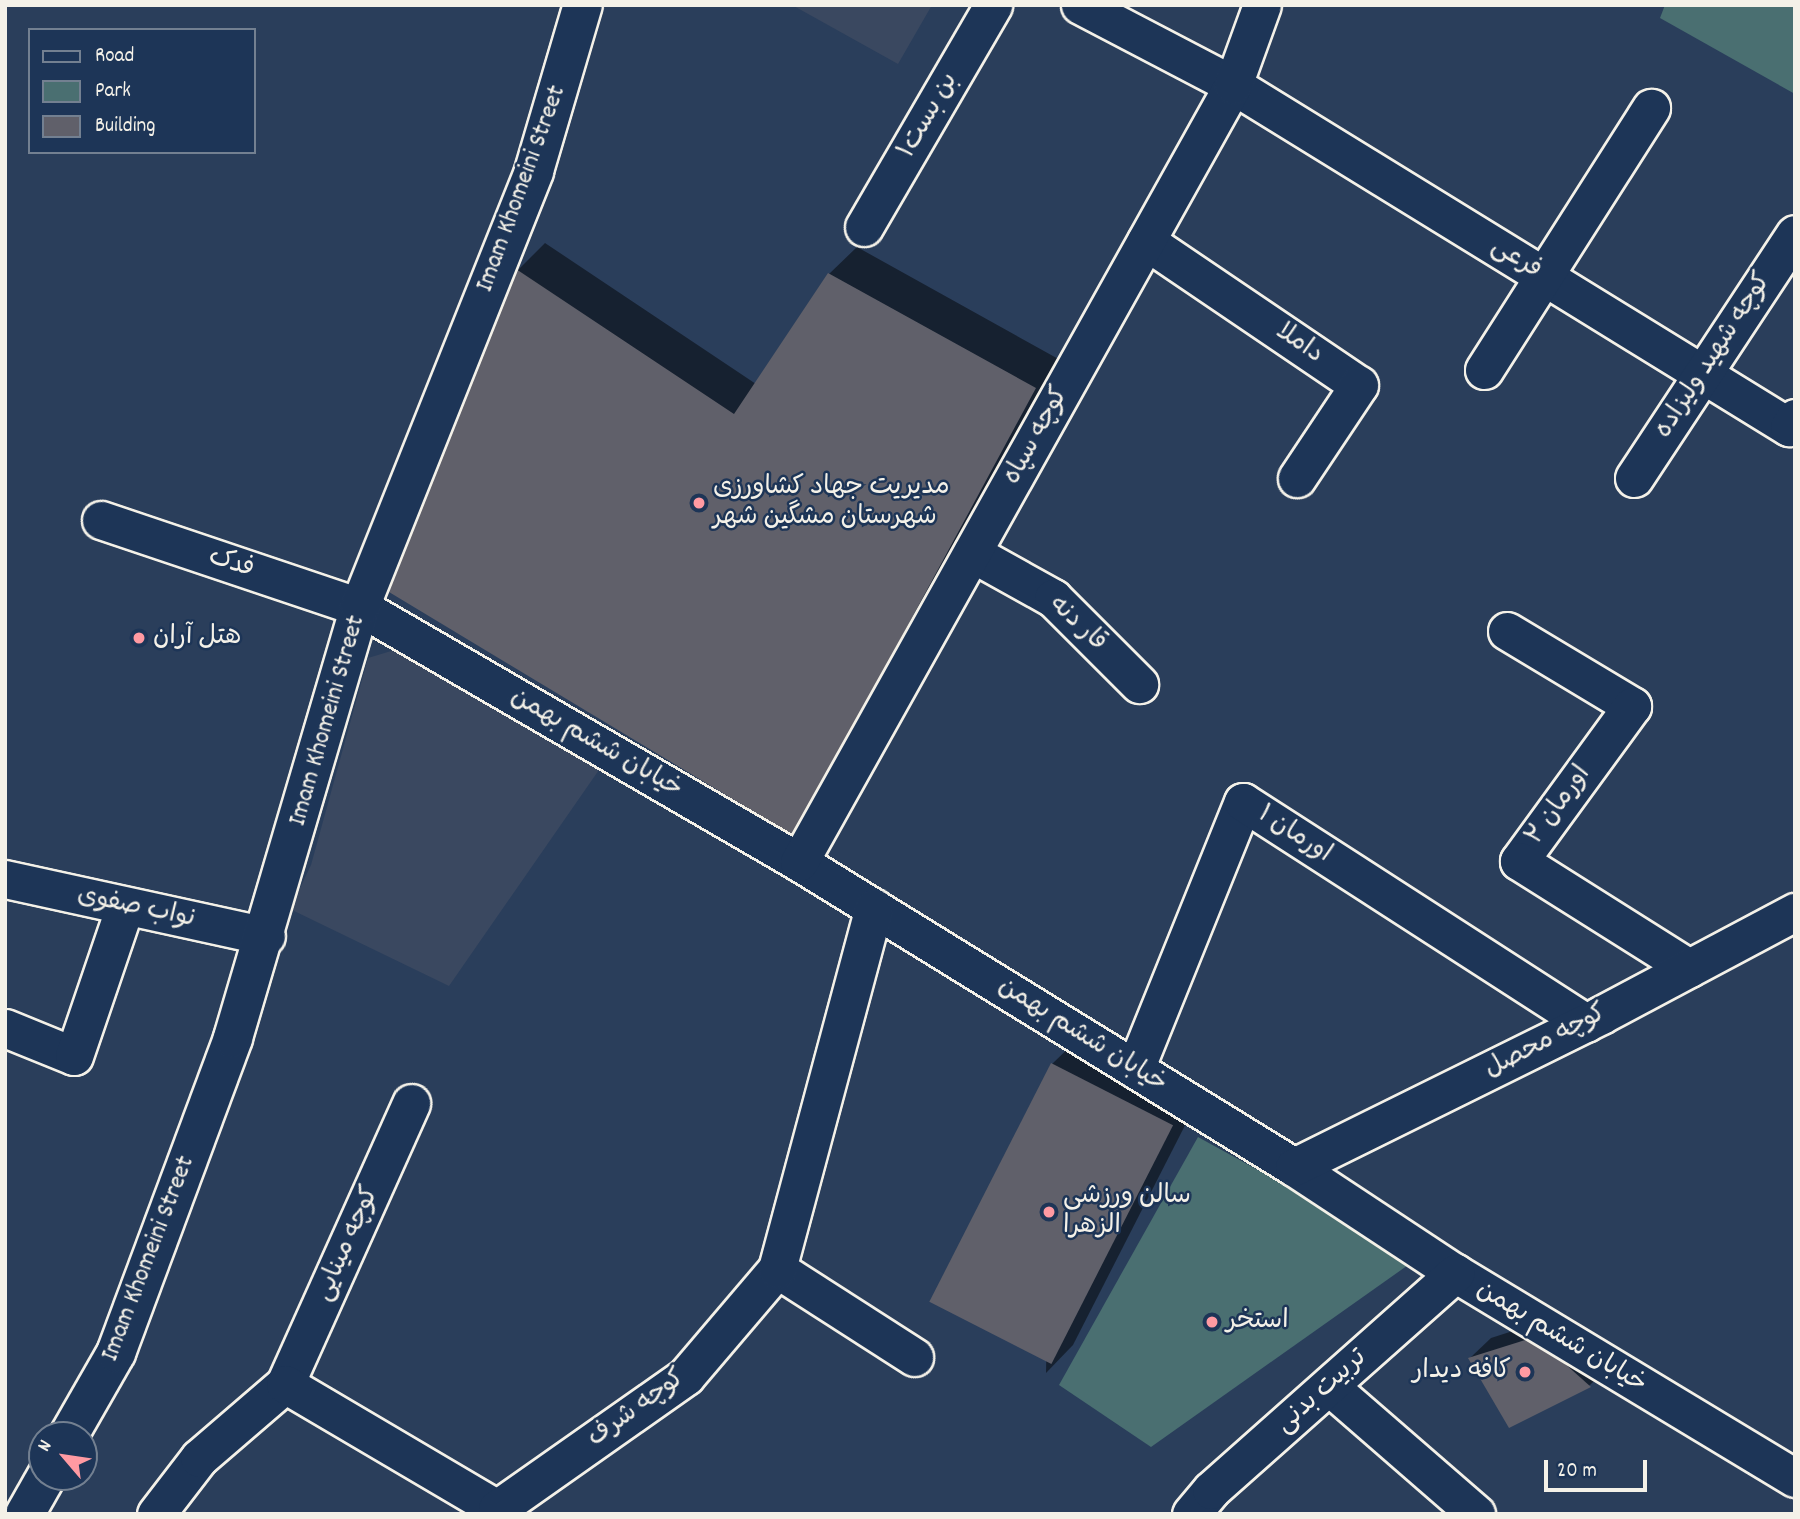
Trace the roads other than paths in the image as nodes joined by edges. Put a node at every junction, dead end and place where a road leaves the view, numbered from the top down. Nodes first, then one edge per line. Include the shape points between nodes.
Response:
1 (993, 5) edge
2 (1080, 5) edge
3 (1262, 5) edge
4 (577, 7) edge
5 (1233, 85) junction
6 (1651, 108) dead end
7 (864, 227) dead end
8 (1795, 234) edge
9 (1146, 241) junction
10 (1544, 276) junction
11 (1483, 370) dead end
12 (1702, 374) junction
13 (1795, 418) edge
14 (1297, 478) dead end
15 (1634, 478) dead end
16 (101, 520) dead end
17 (972, 553) junction
18 (360, 607) junction
19 (1507, 631) dead end
20 (1139, 684) dead end
21 (799, 862) junction
22 (5, 879) edge
23 (125, 905) junction
24 (874, 908) junction
25 (1795, 912) edge
26 (266, 936) junction
27 (1689, 968) junction
28 (1586, 1023) junction
29 (5, 1028) edge
30 (1135, 1069) junction
31 (411, 1103) dead end
32 (1294, 1167) junction
33 (777, 1269) junction
34 (1455, 1273) junction
35 (914, 1357) dead end
36 (285, 1384) junction
37 (1329, 1386) junction
38 (77, 1421) edge
39 (1795, 1478) edge
40 (38, 1491) edge
41 (500, 1511) edge
42 (25, 1514) edge
43 (156, 1514) edge
44 (1191, 1514) edge
45 (1476, 1514) edge

1 - 7 street, بن بست۱
2 - 5 street, فرعی
3 - 5 street, کوچه سپاه
4 - 18 main road, Imam Khomeini Street via 534,171
5 - 9 street, کوچه سپاه
5 - 10 street, فرعی
6 - 10 street
8 - 12 street, کوچه شهید ولیزاده
9 - 14 street, داملا via 1359,385
9 - 17 street, کوچه سپاه
10 - 11 street
10 - 12 street, فرعی
12 - 13 street, فرعی via 1788,427
12 - 15 street, کوچه شهید ولیزاده
16 - 18 street, فدک
17 - 20 street, قار دنه via 1053,598
17 - 21 street, کوچه سپاه
18 - 21 street, خیابان ششم بهمن
18 - 26 main road, Imam Khomeini Street
19 - 27 street, اورمان ۲ via 1632,706 1518,862
21 - 24 street, خیابان ششم بهمن
22 - 23 street, نواب صفوی
23 - 26 street, نواب صفوی
23 - 29 street via 74,1056
24 - 30 street, خیابان ششم بهمن
24 - 33 street, کوچه شرف
25 - 27 street, کوچه محصل
26 - 38 main road, Imam Khomeini Street via 116,1353
27 - 28 street, کوچه محصل
28 - 30 street, اورمان ۱ via 1243,802
28 - 32 street, کوچه محصل
30 - 32 street, خیابان ششم بهمن
31 - 36 street, کوچه مینایی
32 - 34 street, خیابان ششم بهمن
33 - 35 street
33 - 41 street, کوچه شرف via 686,1376
34 - 37 street, تربیت بدنی
34 - 39 street, خیابان ششم بهمن
36 - 41 street, کوچه شرف
36 - 43 street via 198,1458
37 - 44 street, تربیت بدنی via 1211,1490
37 - 45 street
40 - 42 main road

